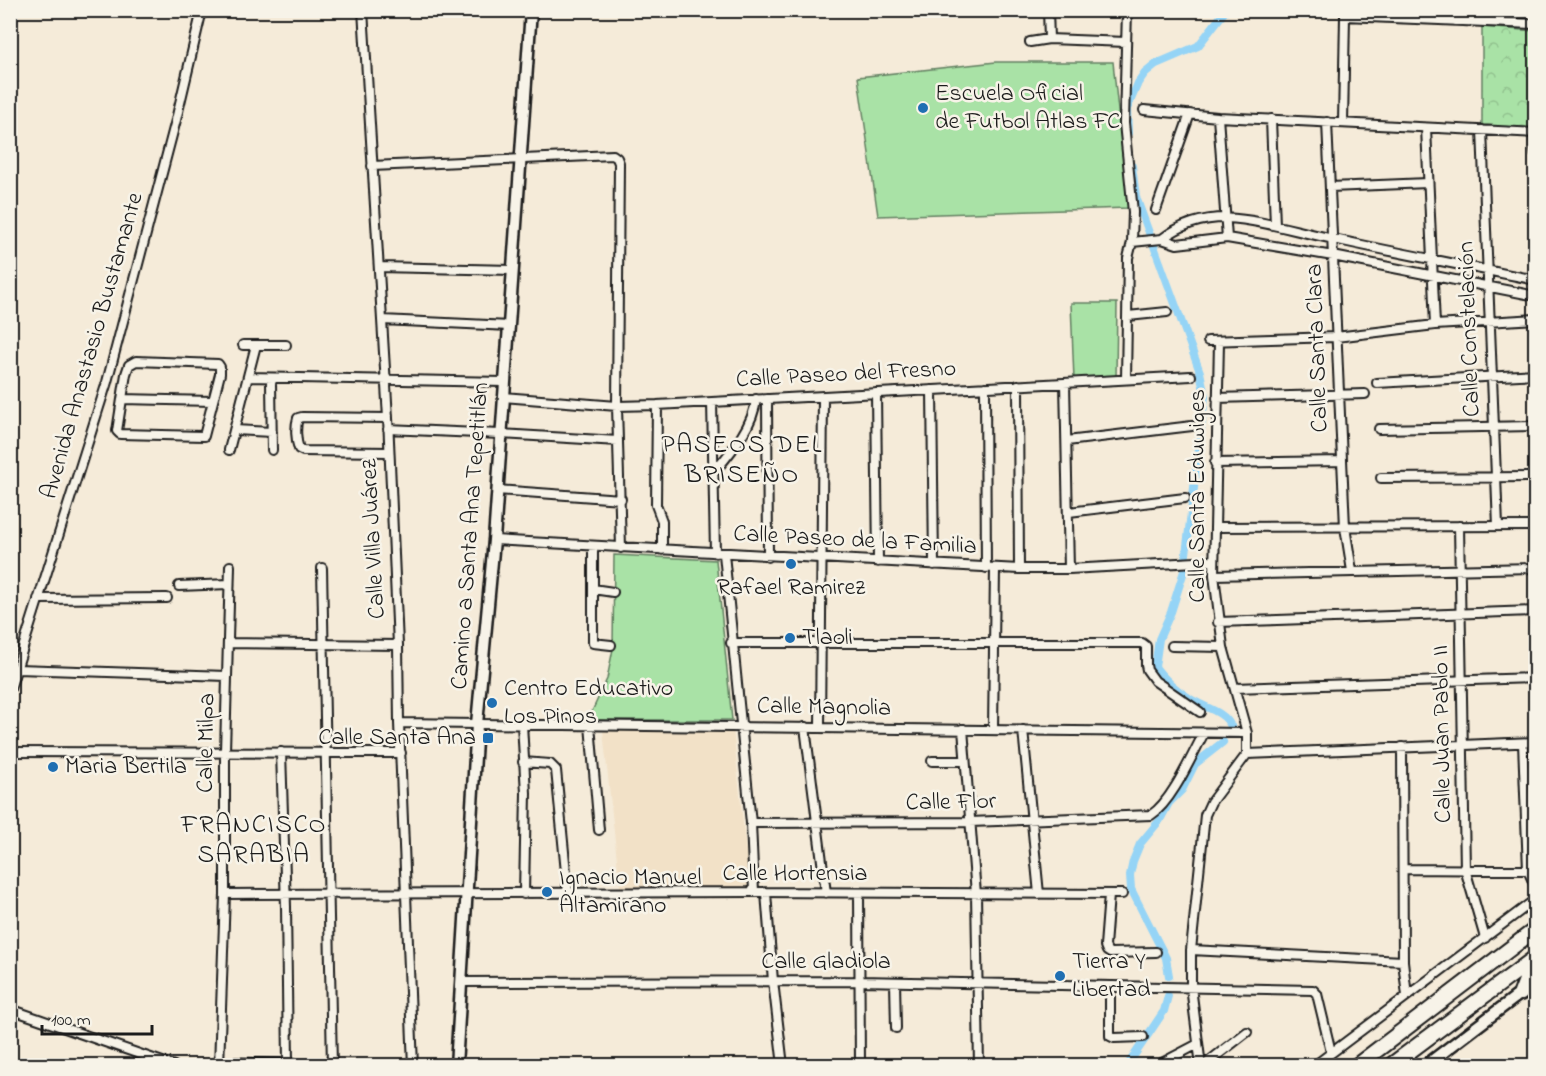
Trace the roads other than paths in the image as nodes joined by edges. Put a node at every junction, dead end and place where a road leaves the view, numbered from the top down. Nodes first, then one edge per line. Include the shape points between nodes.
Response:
1 (202, 10) edge
2 (363, 10) edge
3 (531, 10) edge
4 (1048, 10) edge
5 (1127, 10) edge
6 (1455, 10) edge
7 (1455, 21) junction
8 (1536, 24) edge
9 (1049, 39) junction
10 (1030, 42) dead end
11 (1126, 42) junction
12 (1144, 110) dead end
13 (1190, 114) junction
14 (1218, 117) junction
15 (1271, 119) junction
16 (1327, 122) junction
17 (1343, 123) junction
18 (1425, 128) junction
19 (1482, 130) junction
20 (1535, 133) edge
21 (1536, 154) edge
22 (519, 159) junction
23 (372, 166) junction
24 (1428, 183) junction
25 (1330, 187) junction
26 (1156, 210) dead end
27 (1225, 218) junction
28 (1275, 225) junction
29 (1174, 229) junction
30 (1227, 238) junction
31 (1159, 239) junction
32 (1332, 239) junction
33 (1132, 242) junction
34 (1177, 244) junction
35 (1333, 256) junction
36 (1432, 259) junction
37 (379, 267) junction
38 (513, 270) junction
39 (1487, 270) junction
40 (1432, 276) junction
41 (1536, 280) edge
42 (1488, 287) junction
43 (1536, 296) edge
44 (1167, 312) dead end
45 (1128, 316) junction
46 (1536, 319) edge
47 (382, 320) junction
48 (1489, 321) junction
49 (1435, 325) junction
50 (510, 326) junction
51 (1336, 337) junction
52 (1208, 341) dead end
53 (1219, 342) junction
54 (243, 345) dead end
55 (256, 345) junction
56 (286, 345) dead end
57 (110, 369) junction
58 (126, 374) junction
59 (1536, 374) edge
60 (1491, 375) junction
61 (1191, 376) dead end
62 (248, 377) junction
63 (273, 378) junction
64 (1126, 379) junction
65 (386, 381) junction
66 (504, 381) junction
67 (107, 382) junction
68 (1065, 383) junction
69 (1377, 383) dead end
70 (124, 384) junction
71 (1018, 386) junction
72 (985, 387) junction
73 (932, 390) junction
74 (876, 393) junction
75 (1339, 394) junction
76 (1365, 394) dead end
77 (823, 396) junction
78 (503, 397) junction
79 (1218, 398) junction
80 (122, 399) junction
81 (756, 399) junction
82 (768, 399) junction
83 (213, 401) junction
84 (712, 402) junction
85 (657, 405) junction
86 (617, 406) junction
87 (388, 418) junction
88 (1192, 426) dead end
89 (1536, 426) edge
90 (1494, 427) junction
91 (388, 429) junction
92 (1379, 429) dead end
93 (236, 430) junction
94 (272, 432) junction
95 (500, 434) junction
96 (618, 441) junction
97 (1067, 441) junction
98 (229, 450) dead end
99 (272, 450) dead end
100 (389, 452) junction
101 (1342, 461) junction
102 (1215, 463) junction
103 (715, 471) junction
104 (1496, 477) junction
105 (1536, 477) edge
106 (1380, 478) dead end
107 (496, 490) junction
108 (1185, 498) dead end
109 (621, 499) junction
110 (1069, 512) junction
111 (1459, 526) junction
112 (1498, 526) junction
113 (1536, 526) edge
114 (1215, 527) junction
115 (1345, 527) junction
116 (494, 540) junction
117 (593, 546) junction
118 (621, 548) junction
119 (662, 550) junction
120 (719, 553) junction
121 (768, 557) junction
122 (823, 559) junction
123 (1214, 561) junction
124 (878, 562) junction
125 (934, 565) junction
126 (230, 566) dead end
127 (322, 568) dead end
128 (986, 568) junction
129 (995, 568) junction
130 (1536, 568) edge
131 (1019, 569) junction
132 (1070, 569) junction
133 (1460, 569) junction
134 (1352, 571) junction
135 (1214, 575) junction
136 (229, 585) junction
137 (179, 586) dead end
138 (593, 589) junction
139 (613, 592) dead end
140 (167, 598) dead end
141 (38, 599) junction
142 (1536, 611) edge
143 (1461, 614) junction
144 (1218, 622) junction
145 (229, 643) junction
146 (731, 643) junction
147 (820, 643) junction
148 (994, 644) junction
149 (323, 645) junction
150 (398, 645) junction
151 (611, 645) dead end
152 (1172, 646) dead end
153 (1223, 647) junction
154 (18, 669) junction
155 (227, 676) junction
156 (1536, 678) edge
157 (1462, 681) junction
158 (1235, 688) junction
159 (10, 689) edge
160 (1200, 712) dead end
161 (399, 723) junction
162 (477, 724) junction
163 (522, 724) junction
164 (590, 725) junction
165 (740, 726) junction
166 (805, 727) junction
167 (820, 727) junction
168 (963, 729) junction
169 (993, 730) junction
170 (1023, 730) junction
171 (1204, 733) junction
172 (1248, 734) junction
173 (1536, 742) edge
174 (1523, 743) junction
175 (1463, 745) junction
176 (1402, 747) junction
177 (225, 751) junction
178 (10, 752) edge
179 (281, 752) junction
180 (324, 752) junction
181 (400, 753) junction
182 (1247, 754) junction
183 (932, 760) dead end
184 (965, 761) junction
185 (523, 762) junction
186 (1031, 821) junction
187 (970, 822) junction
188 (751, 823) junction
189 (817, 824) junction
190 (599, 830) dead end
191 (1403, 869) junction
192 (1466, 869) junction
193 (1532, 870) edge
194 (1536, 888) edge
195 (754, 892) junction
196 (568, 893) junction
197 (766, 893) junction
198 (826, 893) junction
199 (859, 893) junction
200 (225, 894) junction
201 (285, 894) junction
202 (328, 894) junction
203 (405, 894) junction
204 (468, 894) junction
205 (524, 894) junction
206 (976, 894) junction
207 (1039, 894) junction
208 (1122, 894) dead end
209 (1109, 895) junction
210 (1536, 899) edge
211 (1536, 929) edge
212 (1485, 938) junction
213 (1191, 951) junction
214 (1156, 952) dead end
215 (1535, 958) edge
216 (1403, 961) junction
217 (773, 981) junction
218 (860, 981) junction
219 (461, 982) junction
220 (895, 982) junction
221 (978, 983) junction
222 (1536, 985) edge
223 (1110, 986) junction
224 (1191, 987) junction
225 (1521, 993) junction
226 (1407, 996) junction
227 (10, 1009) edge
228 (896, 1028) dead end
229 (1247, 1032) dead end
230 (1143, 1037) dead end
231 (1198, 1044) junction
232 (1331, 1052) junction
233 (288, 1063) junction
234 (219, 1064) edge
235 (174, 1065) edge
236 (332, 1065) edge
237 (370, 1065) edge
238 (413, 1065) edge
239 (456, 1065) edge
240 (783, 1065) edge
241 (860, 1065) edge
242 (979, 1065) edge
243 (1156, 1065) edge
244 (1202, 1065) edge
245 (1314, 1065) edge
246 (1356, 1065) edge
247 (1390, 1065) edge
248 (1425, 1065) edge

1 - 57 street, Avenida Anastasio Bustamante
2 - 23 street, Calle Villa Juárez
3 - 22 street, Camino a Santa Ana Tepetitlán
4 - 9 street
5 - 11 street
6 - 7 street
7 - 8 street
7 - 17 street via 1345,16
9 - 10 street
9 - 11 street
11 - 33 street via 1124,123 1133,212
12 - 13 street
13 - 14 street
13 - 26 street
14 - 15 street
14 - 27 street
15 - 16 street
15 - 28 street
16 - 17 street
16 - 25 street, Calle Santa Clara
17 - 18 street
18 - 19 street
18 - 24 street
19 - 20 street
19 - 39 street, Calle Constelación
20 - 21 street
22 - 23 street
22 - 38 street, Camino a Santa Ana Tepetitlán
22 - 86 street via 613,155 618,160
23 - 37 street, Calle Villa Juárez
24 - 25 street
24 - 36 street
25 - 32 street, Calle Santa Clara
27 - 28 street
27 - 29 street
27 - 30 street
28 - 32 street
29 - 31 street
29 - 34 street
30 - 34 street
30 - 35 street
31 - 33 street
31 - 34 street
32 - 35 street, Calle Santa Clara
32 - 36 street
33 - 45 street via 1128,258
35 - 40 street
35 - 51 street, Calle Santa Clara
36 - 39 street
36 - 40 street
37 - 38 street
37 - 47 street, Calle Villa Juárez
38 - 50 street, Camino a Santa Ana Tepetitlán
39 - 41 street
39 - 42 street, Calle Constelación
40 - 42 street
40 - 49 street
42 - 43 street
42 - 48 street, Calle Constelación
44 - 45 street
45 - 64 street
46 - 48 street
47 - 50 street
47 - 65 street, Calle Villa Juárez
48 - 49 street
48 - 60 street, Calle Constelación
49 - 51 street
50 - 66 street, Camino a Santa Ana Tepetitlán
51 - 53 street
51 - 75 street, Calle Santa Clara
52 - 53 street
53 - 79 street, Calle Santa Eduwiges
54 - 55 street
55 - 56 street
55 - 62 street
57 - 58 street
57 - 67 street, Avenida Anastasio Bustamante
58 - 70 street
58 - 83 street via 129,365 136,361 218,364
59 - 60 street
60 - 69 street
60 - 90 street, Calle Constelación
61 - 64 street, Calle Paseo del Fresno
62 - 63 street
62 - 93 street
63 - 65 street
63 - 94 street
64 - 68 street, Calle Paseo del Fresno
65 - 66 street
65 - 87 street, Calle Villa Juárez
66 - 78 street, Camino a Santa Ana Tepetitlán
67 - 70 street
67 - 141 street, Avenida Anastasio Bustamante
68 - 71 street, Calle Paseo del Fresno
68 - 97 street
70 - 80 street
71 - 72 street, Calle Paseo del Fresno
71 - 131 street
72 - 73 street, Calle Paseo del Fresno
72 - 128 street
73 - 74 street, Calle Paseo del Fresno
73 - 125 street
74 - 77 street, Calle Paseo del Fresno
74 - 124 street
75 - 76 street
75 - 79 street
75 - 101 street, Calle Santa Clara
77 - 82 street, Calle Paseo del Fresno
77 - 122 street
78 - 86 street, Calle Paseo del Fresno
78 - 95 street, Camino a Santa Ana Tepetitlán
79 - 102 street, Calle Santa Eduwiges
80 - 83 street
80 - 83 street via 116,428 120,434 200,437 206,434
81 - 82 street, Calle Paseo del Fresno
81 - 84 street, Calle Paseo del Fresno
81 - 103 street via 755,410 732,451
82 - 121 street
84 - 85 street, Calle Paseo del Fresno
84 - 103 street
85 - 86 street, Calle Paseo del Fresno
85 - 119 street via 656,505 662,521
86 - 96 street
87 - 91 street, Calle Villa Juárez
87 - 100 street via 302,417 296,423 297,446 303,451
88 - 97 street
89 - 90 street
90 - 92 street
90 - 104 street, Calle Constelación
91 - 95 street
91 - 100 street, Calle Villa Juárez
93 - 94 street
93 - 98 street
94 - 99 street
95 - 96 street
95 - 107 street, Camino a Santa Ana Tepetitlán
96 - 109 street
97 - 110 street
100 - 150 street, Calle Villa Juárez
101 - 102 street
101 - 115 street, Calle Santa Clara
102 - 114 street, Calle Santa Eduwiges
103 - 120 street
104 - 105 street
104 - 106 street
104 - 112 street, Calle Constelación
107 - 109 street
107 - 116 street, Camino a Santa Ana Tepetitlán
108 - 110 street
109 - 118 street
110 - 132 street
111 - 112 street
111 - 115 street
111 - 133 street, Calle Juan Pablo II
112 - 113 street
114 - 115 street
114 - 123 street, Calle Santa Eduwiges
115 - 134 street, Calle Santa Clara
116 - 117 street, Calle Paseo de la Familia
116 - 162 street, Camino a Santa Ana Tepetitlán
117 - 118 street, Calle Paseo de la Familia
117 - 138 street
118 - 119 street, Calle Paseo de la Familia
119 - 120 street, Calle Paseo de la Familia
120 - 121 street, Calle Paseo de la Familia
120 - 146 street
121 - 122 street, Calle Paseo de la Familia
122 - 124 street, Calle Paseo de la Familia
122 - 147 street
123 - 132 street, Calle Paseo de la Familia
123 - 135 street, Calle Santa Eduwiges
124 - 125 street, Calle Paseo de la Familia
125 - 128 street, Calle Paseo de la Familia
126 - 136 street, Calle Milpa
127 - 149 street
128 - 129 street, Calle Paseo de la Familia
129 - 131 street, Calle Paseo de la Familia
129 - 148 street
130 - 133 street
131 - 132 street, Calle Paseo de la Familia
133 - 134 street
133 - 143 street, Calle Juan Pablo II
134 - 135 street
135 - 144 street, Calle Santa Eduwiges
136 - 137 street
136 - 145 street, Calle Milpa
138 - 139 street
138 - 151 street via 592,643
140 - 141 street
141 - 154 street, Avenida Anastasio Bustamante
142 - 143 street
143 - 144 street
143 - 157 street, Calle Juan Pablo II
144 - 153 street, Calle Santa Eduwiges
145 - 149 street
145 - 155 street, Calle Milpa
146 - 147 street
146 - 165 street
147 - 148 street
147 - 167 street
148 - 160 street via 1142,643 1146,646 1147,670 1155,681
148 - 169 street
149 - 150 street
149 - 180 street
150 - 161 street, Calle Villa Juárez
152 - 153 street
153 - 158 street, Calle Santa Eduwiges
154 - 155 street
154 - 159 street, Avenida Anastasio Bustamante
155 - 177 street, Calle Milpa
156 - 157 street
157 - 158 street
157 - 175 street, Calle Juan Pablo II
158 - 172 street, Calle Santa Eduwiges
161 - 162 street, Calle Magnolia
161 - 181 street, Calle Villa Juárez
162 - 163 street, Calle Magnolia
162 - 204 street, Camino a Santa Ana Tepetitlán
163 - 164 street, Calle Magnolia
163 - 185 street
164 - 165 street, Calle Magnolia
164 - 190 street
165 - 166 street, Calle Magnolia
165 - 188 street
166 - 167 street, Calle Magnolia
166 - 189 street
167 - 168 street, Calle Magnolia
168 - 169 street, Calle Magnolia
168 - 184 street
169 - 170 street, Calle Magnolia
170 - 171 street, Calle Magnolia
170 - 186 street
171 - 172 street, Calle Magnolia
171 - 186 street, Calle Flor via 1157,812
172 - 182 street, Calle Santa Eduwiges
173 - 174 street
174 - 175 street
174 - 193 street
175 - 176 street
175 - 192 street, Calle Juan Pablo II
176 - 182 street
176 - 191 street
177 - 178 street
177 - 179 street
177 - 200 street, Calle Milpa
179 - 180 street
179 - 201 street
180 - 181 street
180 - 202 street
181 - 203 street, Calle Villa Juárez
182 - 213 street via 1206,809
183 - 184 street
184 - 187 street
185 - 196 street via 550,764 556,770
185 - 205 street
186 - 187 street, Calle Flor
186 - 207 street
187 - 189 street, Calle Flor
187 - 206 street
188 - 189 street, Calle Flor
188 - 195 street
189 - 198 street
191 - 192 street
191 - 216 street
192 - 193 street
192 - 212 street, Calle Juan Pablo II
193 - 194 street
195 - 196 street, Calle Hortensia
195 - 197 street, Calle Hortensia
196 - 205 street, Calle Hortensia
197 - 198 street, Calle Hortensia
197 - 217 street
198 - 199 street, Calle Hortensia
199 - 206 street, Calle Hortensia
199 - 218 street
200 - 201 street, Calle Hortensia
200 - 234 street, Calle Milpa
201 - 202 street, Calle Hortensia
201 - 233 street
202 - 203 street, Calle Hortensia
202 - 236 street
203 - 204 street, Calle Hortensia
203 - 238 street, Calle Villa Juárez
204 - 205 street, Calle Hortensia
204 - 219 street, Camino a Santa Ana Tepetitlán
206 - 207 street, Calle Hortensia
206 - 221 street
207 - 209 street, Calle Hortensia
208 - 209 street, Calle Hortensia
209 - 214 street via 1107,951
210 - 212 street
211 - 246 highway
212 - 226 street
213 - 216 street
213 - 224 street
215 - 225 highway
215 - 247 highway
216 - 226 street
217 - 218 street, Calle Gladiola
217 - 219 street, Calle Gladiola
217 - 240 street
218 - 220 street, Calle Gladiola
218 - 241 street
219 - 239 street, Camino a Santa Ana Tepetitlán
220 - 221 street, Calle Gladiola
220 - 228 street
221 - 223 street, Calle Gladiola
221 - 242 street
222 - 225 street
223 - 224 street, Calle Gladiola
223 - 230 street via 1111,1037
224 - 231 street
224 - 232 street, Calle Gladiola via 1315,991
225 - 248 street
226 - 232 street
227 - 235 street
229 - 244 street
231 - 243 street
231 - 244 street
232 - 245 street
233 - 234 street
233 - 236 street
236 - 237 street

